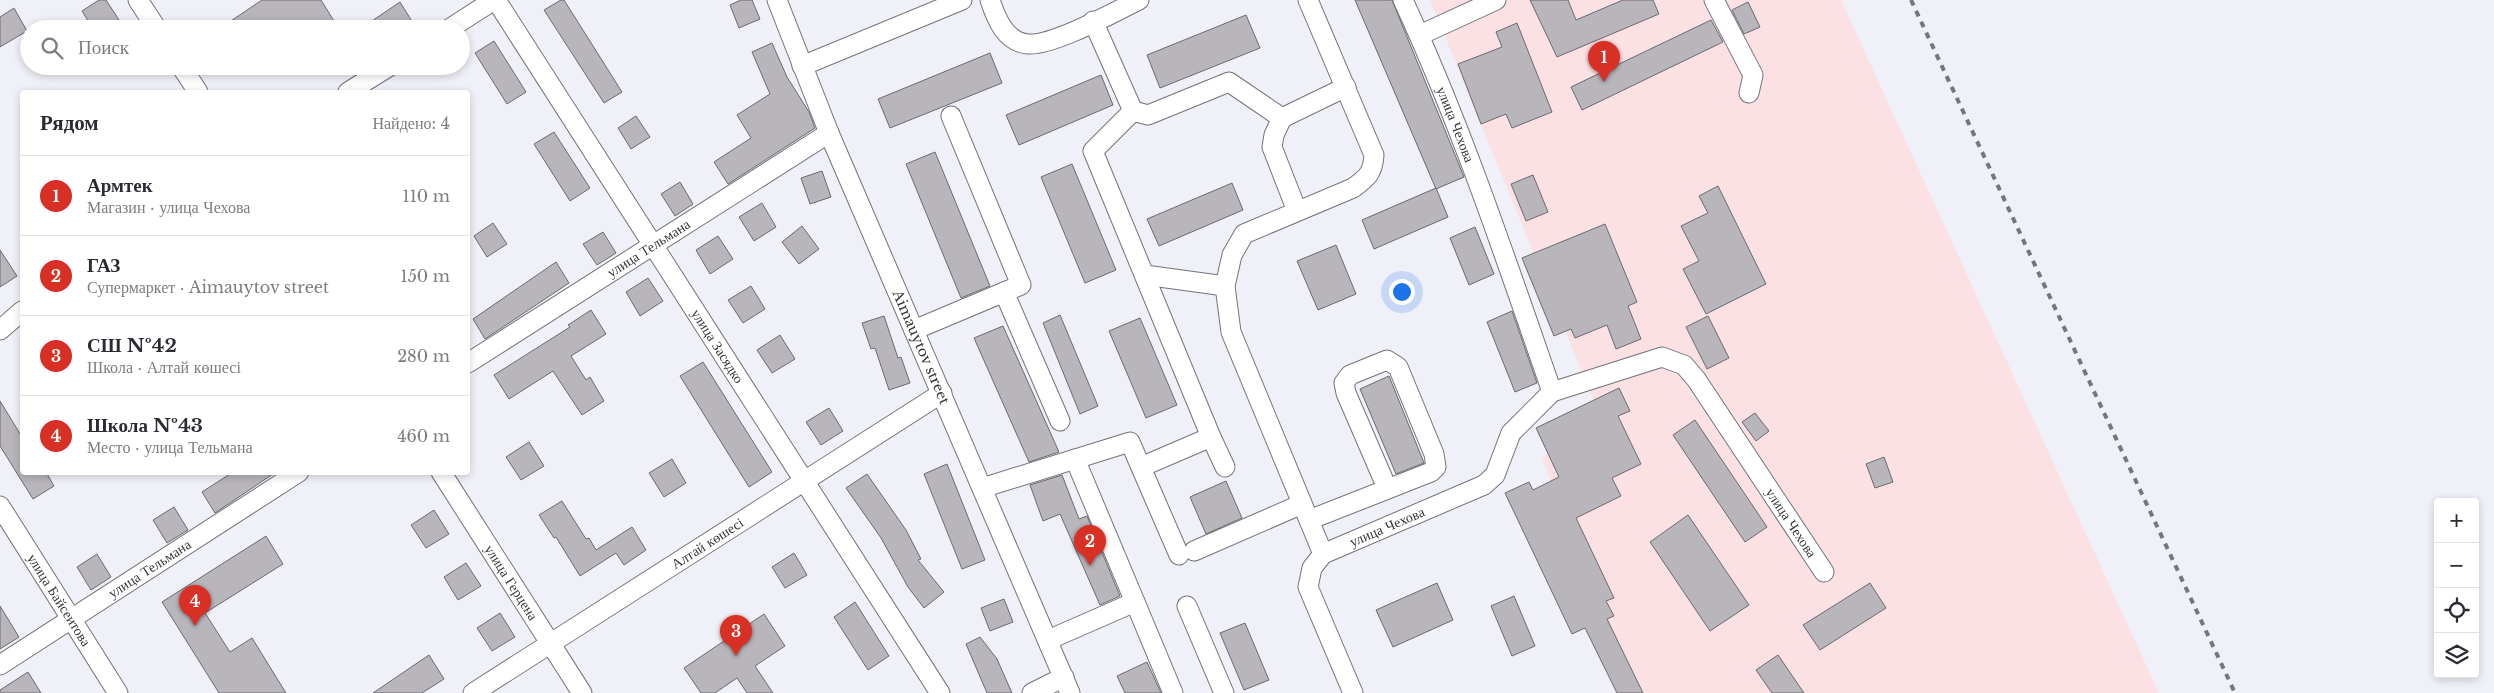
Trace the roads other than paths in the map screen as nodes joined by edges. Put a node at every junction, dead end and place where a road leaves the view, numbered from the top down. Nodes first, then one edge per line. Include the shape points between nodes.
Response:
1 (138, 0) edge
2 (495, 0) edge
3 (777, 0) edge
4 (962, 0) edge
5 (990, 0) edge
6 (1139, 0) edge
7 (1308, 0) edge
8 (1404, 0) edge
9 (1496, 0) edge
10 (1714, 0) edge
11 (151, 20) edge
12 (463, 20) edge
13 (1093, 22) junction
14 (1420, 35) junction
15 (802, 66) junction
16 (187, 75) edge
17 (375, 75) edge
18 (1346, 87) junction
19 (197, 90) edge
20 (351, 90) edge
21 (1749, 93) dead end
22 (1133, 110) junction
23 (951, 116) dead end
24 (1282, 118) junction
25 (829, 133) junction
26 (1296, 211) junction
27 (654, 243) junction
28 (1145, 276) junction
29 (1225, 286) junction
30 (1004, 292) junction
31 (20, 313) edge
32 (0, 330) edge
33 (914, 330) junction
34 (470, 363) edge
35 (1552, 392) junction
36 (942, 393) junction
37 (1060, 422) dead end
38 (1211, 438) junction
39 (1075, 459) junction
40 (1225, 466) dead end
41 (1141, 467) junction
42 (294, 475) edge
43 (443, 475) edge
44 (805, 482) junction
45 (982, 488) junction
46 (1387, 488) junction
47 (0, 506) edge
48 (1306, 512) junction
49 (1323, 554) junction
50 (1824, 572) dead end
51 (1135, 602) junction
52 (1187, 606) dead end
53 (73, 619) junction
54 (1048, 640) junction
55 (551, 643) junction
56 (0, 665) edge
57 (1067, 685) edge
58 (118, 693) edge
59 (473, 693) edge
60 (582, 693) edge
61 (940, 693) edge
62 (1032, 693) edge
63 (1173, 693) edge
64 (1224, 693) edge
65 (1353, 693) edge

1 - 11 street
2 - 12 street
2 - 27 street, улица Засядко
3 - 15 street, Aimauytov street
4 - 15 street
5 - 13 street via 1003,29 1027,44 1055,38
6 - 13 street
7 - 18 street
8 - 14 street, улица Чехова
9 - 14 street
10 - 21 street via 1752,75
13 - 22 street
14 - 35 street, улица Чехова via 1496,230
15 - 25 street, Aimauytov street
16 - 19 street
17 - 20 street
18 - 24 street
18 - 26 street via 1374,155 1373,166 1368,177 1353,188
22 - 24 street via 1148,115 1229,82
22 - 28 street via 1092,151
23 - 30 street via 1021,285
24 - 26 street via 1272,147
25 - 27 street, улица Тельмана
25 - 33 street, Aimauytov street
26 - 29 street via 1244,234 1232,256
27 - 34 street, улица Тельмана
27 - 44 street, улица Засядко
28 - 29 street
28 - 38 street
29 - 48 street via 1231,332
30 - 33 street
30 - 37 street
31 - 32 street
33 - 36 street, Aimauytov street
35 - 49 street, улица Чехова via 1511,433 1495,475 1484,485
35 - 50 street, улица Чехова via 1662,357 1684,365
36 - 44 street, Алтай көшесі
36 - 45 street, Aimauytov street
38 - 40 street
38 - 41 street
39 - 41 street via 1130,442
39 - 45 street
39 - 51 street
41 - 48 street via 1187,553
42 - 53 street, улица Тельмана
43 - 55 street, улица Герцена
44 - 55 street, Алтай көшесі
44 - 61 street, улица Засядко
45 - 54 street, Aimauytov street
46 - 46 street via 1344,388 1350,375 1387,360 1398,367 1438,464 1430,472
46 - 48 street
47 - 53 street, улица Байсеитова
48 - 49 street
49 - 65 street via 1312,568 1308,587
51 - 54 street
51 - 63 street
52 - 64 street
53 - 56 street, улица Тельмана
53 - 58 street, улица Байсеитова
54 - 57 street, Aimauytov street
55 - 59 street, Алтай көшесі
55 - 60 street, улица Герцена
57 - 62 street

